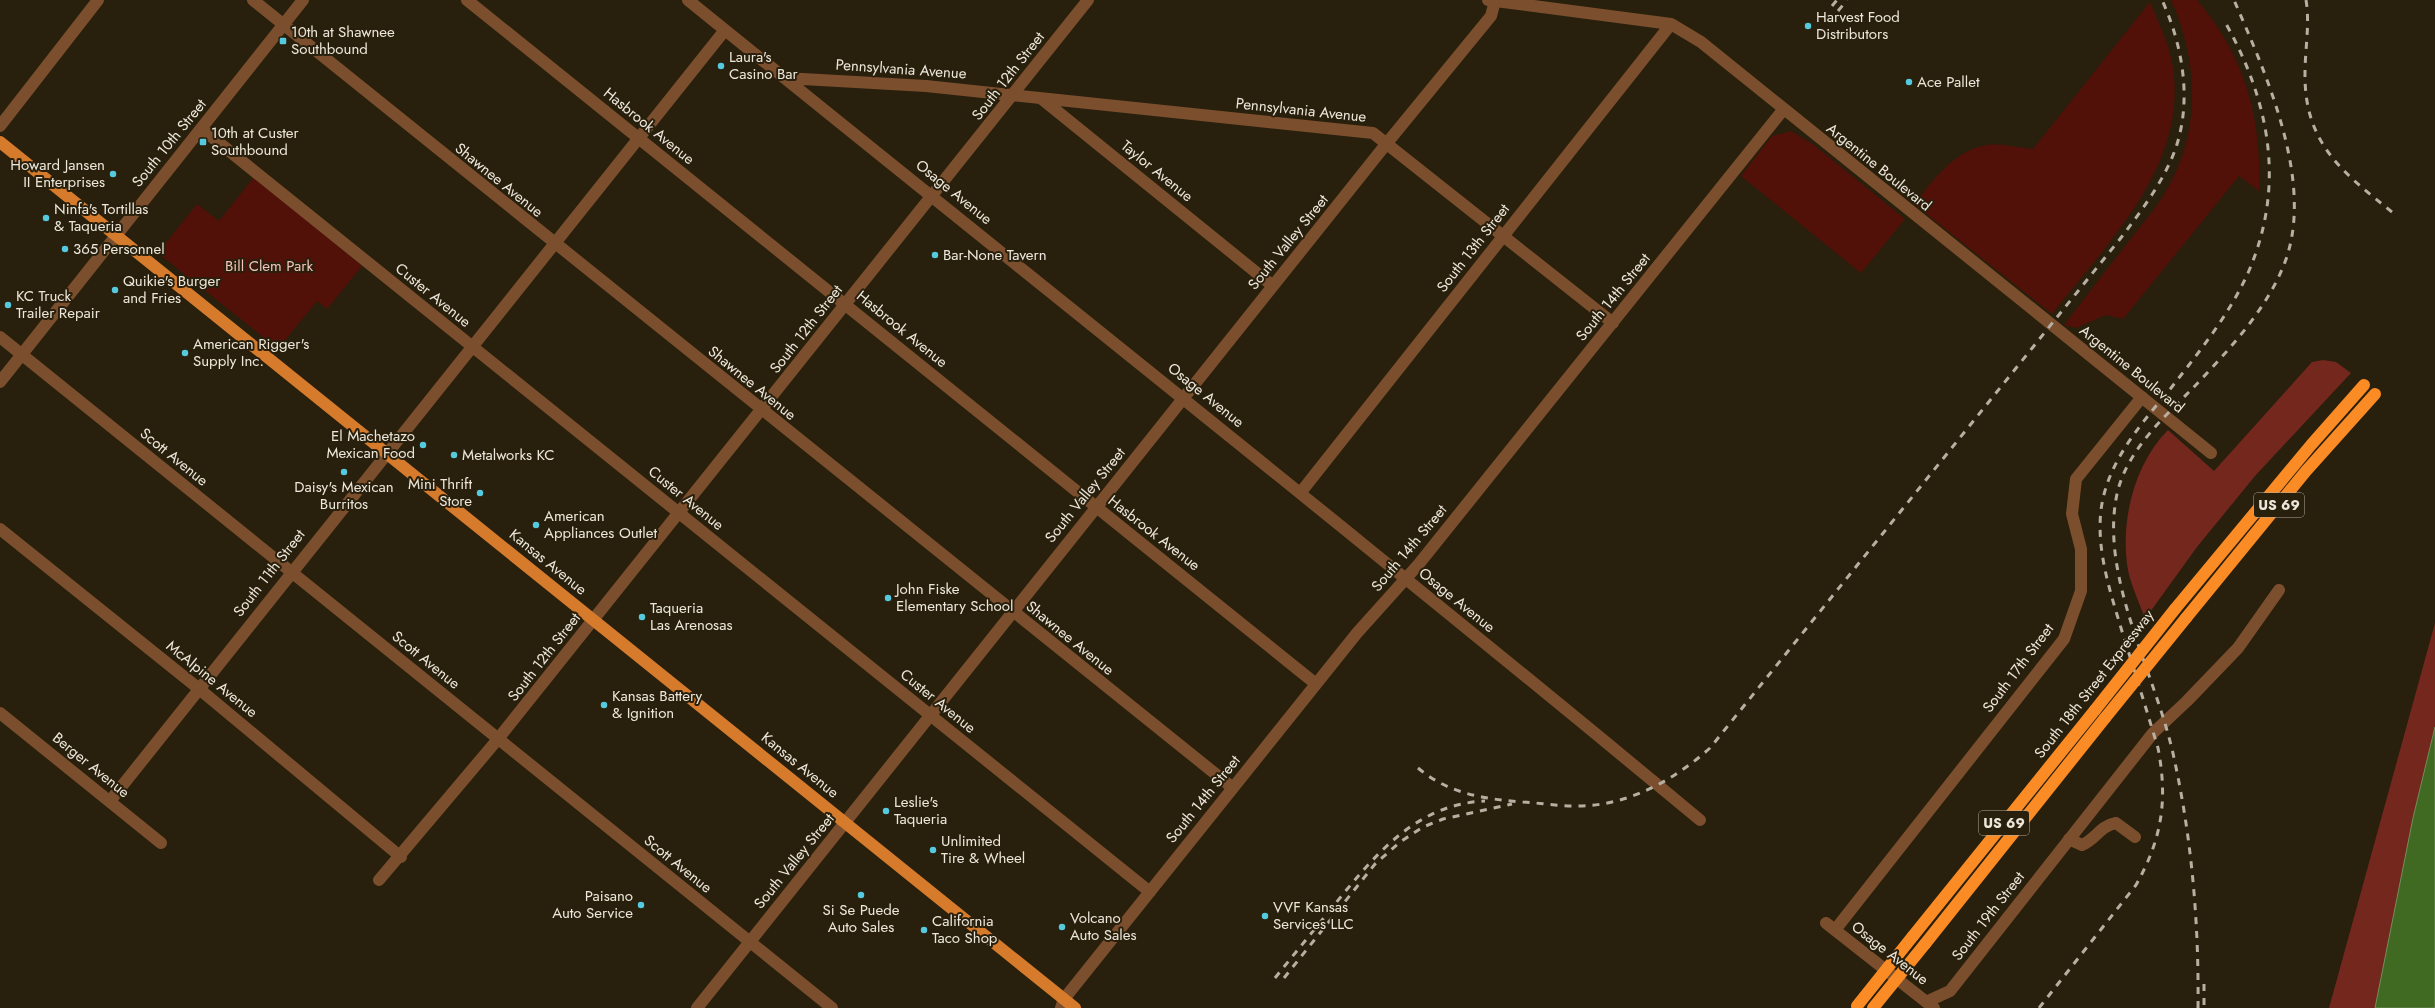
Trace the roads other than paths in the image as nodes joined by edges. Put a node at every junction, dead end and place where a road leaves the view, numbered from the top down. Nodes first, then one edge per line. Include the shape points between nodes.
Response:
1 (98, 0) edge
2 (252, 0) edge
3 (303, 0) edge
4 (467, 0) edge
5 (688, 0) edge
6 (1088, 0) edge
7 (1491, 0) edge
8 (1671, 24) junction
9 (283, 25) junction
10 (725, 30) junction
11 (786, 78) junction
12 (1014, 95) junction
13 (1042, 99) junction
14 (1783, 110) junction
15 (0, 126) edge
16 (202, 129) junction
17 (638, 138) junction
18 (0, 142) edge
19 (1387, 143) junction
20 (933, 196) junction
21 (1503, 235) junction
22 (115, 236) junction
23 (554, 244) junction
24 (1273, 286) junction
25 (846, 304) junction
26 (1613, 323) junction
27 (0, 337) edge
28 (471, 346) junction
29 (22, 355) junction
30 (0, 382) edge
31 (2364, 385) dead end
32 (2375, 394) dead end
33 (2142, 397) junction
34 (1184, 398) junction
35 (761, 411) junction
36 (386, 453) junction
37 (2210, 453) dead end
38 (1301, 492) junction
39 (1096, 508) junction
40 (680, 513) junction
41 (0, 529) edge
42 (290, 572) junction
43 (1405, 579) junction
44 (2279, 590) dead end
45 (1012, 612) junction
46 (594, 619) junction
47 (1316, 684) junction
48 (198, 688) junction
49 (0, 713) edge
50 (930, 716) junction
51 (498, 739) junction
52 (1233, 788) junction
53 (110, 801) junction
54 (1700, 820) dead end
55 (846, 822) junction
56 (2135, 837) dead end
57 (2069, 839) junction
58 (161, 843) dead end
59 (401, 857) junction
60 (379, 880) dead end
61 (1150, 892) junction
62 (1830, 927) joint
63 (750, 942) junction
64 (1062, 1004) edge
65 (1930, 1005) edge
66 (1856, 1007) edge
67 (697, 1008) edge
68 (832, 1008) edge
69 (1075, 1008) edge
70 (1873, 1008) edge

1 - 15 street
2 - 9 street, Shawnee Avenue
3 - 9 street, South 10th Street
4 - 17 street, Hasbrook Avenue
5 - 10 street, Osage Avenue
6 - 12 street, South 12th Street
7 - 8 street, Argentine Boulevard
7 - 19 street, South Valley Street via 1491,16
8 - 14 street, Argentine Boulevard via 1701,42
8 - 21 street, South 13th Street
9 - 16 street, South 10th Street
9 - 23 street, Shawnee Avenue
10 - 11 street, Osage Avenue
10 - 17 street, South 11th Street
11 - 12 street, Pennsylvania Avenue via 926,86
11 - 20 street, Osage Avenue
12 - 13 street
12 - 20 street, South 12th Street
13 - 19 street, Pennsylvania Avenue via 1373,133
13 - 24 street, Taylor Avenue
14 - 26 street, South 14th Street
14 - 33 street, Argentine Boulevard
16 - 22 street, South 10th Street
16 - 28 street, Custer Avenue
17 - 23 street, South 11th Street
17 - 25 street, Hasbrook Avenue
18 - 22 main road, Kansas Avenue
19 - 21 street, Pennsylvania Avenue
19 - 24 street, South Valley Street
20 - 25 street, South 12th Street
20 - 34 street, Osage Avenue
21 - 26 street, Pennsylvania Avenue
21 - 38 street, South 13th Street
22 - 29 street, South 10th Street
22 - 36 main road, Kansas Avenue
23 - 28 street, South 11th Street
23 - 35 street, Shawnee Avenue
24 - 34 street, South Valley Street
25 - 35 street, South 12th Street
25 - 39 street, Hasbrook Avenue
26 - 43 street, South 14th Street
27 - 29 street, Scott Avenue
28 - 36 street, South 11th Street
28 - 40 street, Custer Avenue
29 - 30 street, South 10th Street
29 - 42 street, Scott Avenue
31 - 66 highway, South 18th Street Expressway / US 69, bridge via 2175,609
32 - 70 highway, South 18th Street Expressway / US 69, bridge via 2306,471
33 - 37 street, Argentine Boulevard
33 - 62 street, South 17th Street via 2076,479 2072,514 2081,549 2081,591 2064,639
34 - 38 street, Osage Avenue
34 - 39 street, South Valley Street
35 - 40 street, South 12th Street
35 - 45 street, Shawnee Avenue
36 - 42 street, South 11th Street
36 - 46 main road, Kansas Avenue
38 - 43 street, Osage Avenue
39 - 45 street, South Valley Street
39 - 47 street, Hasbrook Avenue
40 - 46 street, South 12th Street
40 - 50 street, Custer Avenue
41 - 48 street, McAlpine Avenue
42 - 48 street, South 11th Street
42 - 51 street, Scott Avenue
43 - 47 street, South 14th Street
43 - 54 street, Osage Avenue via 1564,706
44 - 57 street, South 19th Street via 2238,648 2164,721
45 - 50 street, South Valley Street
45 - 52 street, Shawnee Avenue
46 - 51 street, South 12th Street
46 - 55 main road, Kansas Avenue
47 - 52 street, South 14th Street
48 - 53 street, South 11th Street
48 - 59 street, McAlpine Avenue
49 - 53 street, Berger Avenue
50 - 55 street, South Valley Street
50 - 61 street, Custer Avenue
51 - 59 street, South 12th Street
51 - 63 street, Scott Avenue
52 - 61 street, South 14th Street
53 - 58 street, Berger Avenue
55 - 63 street, South Valley Street
55 - 64 main road, Kansas Avenue
56 - 57 street via 2116,823 2106,825 2090,841 2082,844
57 - 65 street, South 19th Street via 1950,990
59 - 60 street, South 12th Street
61 - 64 street, South 14th Street
62 - 65 street, Osage Avenue
63 - 67 street, South Valley Street
63 - 68 street, Scott Avenue
64 - 69 main road, Kansas Avenue

